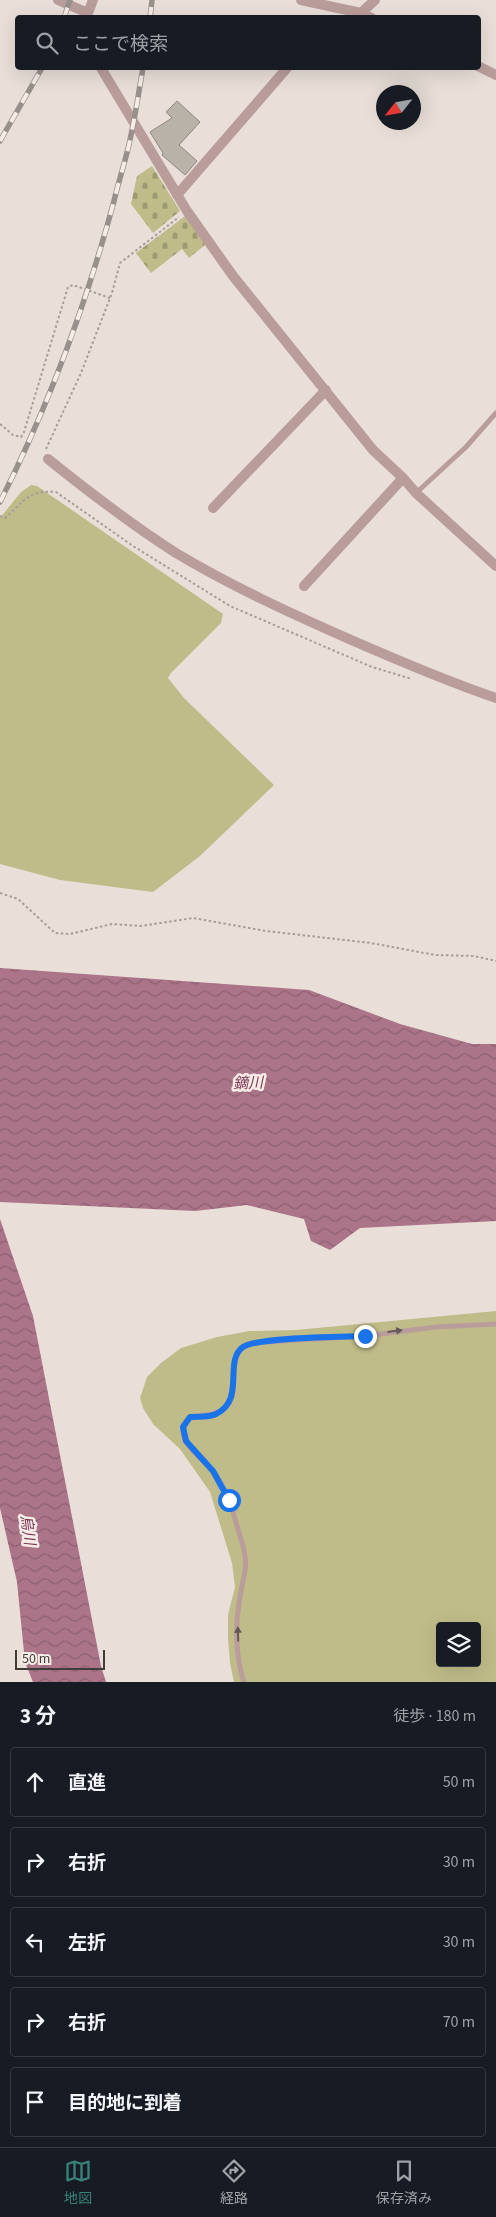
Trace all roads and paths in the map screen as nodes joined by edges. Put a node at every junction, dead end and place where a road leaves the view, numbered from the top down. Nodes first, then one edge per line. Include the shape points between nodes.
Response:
1 (58, 0) edge
2 (93, 0) edge
3 (301, 0) edge
4 (374, 0) edge
5 (338, 9) junction
6 (361, 13) junction
7 (86, 15) edge
8 (88, 15) edge
9 (333, 15) edge
10 (365, 15) edge
11 (481, 68) edge
12 (102, 70) edge
13 (285, 70) edge
14 (496, 75) edge
15 (177, 195) junction
16 (187, 211) junction
17 (110, 298) junction
18 (326, 390) junction
19 (496, 413) edge
20 (0, 424) edge
21 (48, 460) joint
22 (403, 478) junction
23 (416, 494) junction
24 (213, 508) dead end
25 (0, 516) edge
26 (496, 566) edge
27 (304, 586) dead end
28 (419, 681) dead end
29 (496, 698) edge
30 (0, 893) edge
31 (496, 961) edge
32 (496, 1324) edge
33 (244, 1682) edge

1 - 7 street
2 - 8 street
3 - 5 street
4 - 6 street
5 - 6 street
5 - 9 street
6 - 10 street
11 - 14 street
12 - 15 street
13 - 15 street
15 - 16 street
16 - 17 path via 120,263
16 - 18 street via 233,276
17 - 20 path via 73,285 68,287 24,432 20,437 12,435
17 - 21 path via 81,373 47,444 45,453
18 - 22 street via 373,450
18 - 24 street
19 - 23 lane via 466,448
21 - 29 street via 176,552 230,584 397,660
22 - 23 street
22 - 27 street
23 - 26 street
25 - 28 path via 5,518 29,496 40,491 56,492 133,546 230,606 372,666
30 - 31 path via 18,899 54,933 70,934 112,924 141,926 193,918 435,955 474,956
33 -> 32 lane via 239,1655 238,1616 247,1567 245,1554 223,1487 186,1441 185,1421 190,1417 217,1414 227,1406 232,1394 236,1357 241,1348 251,1343

